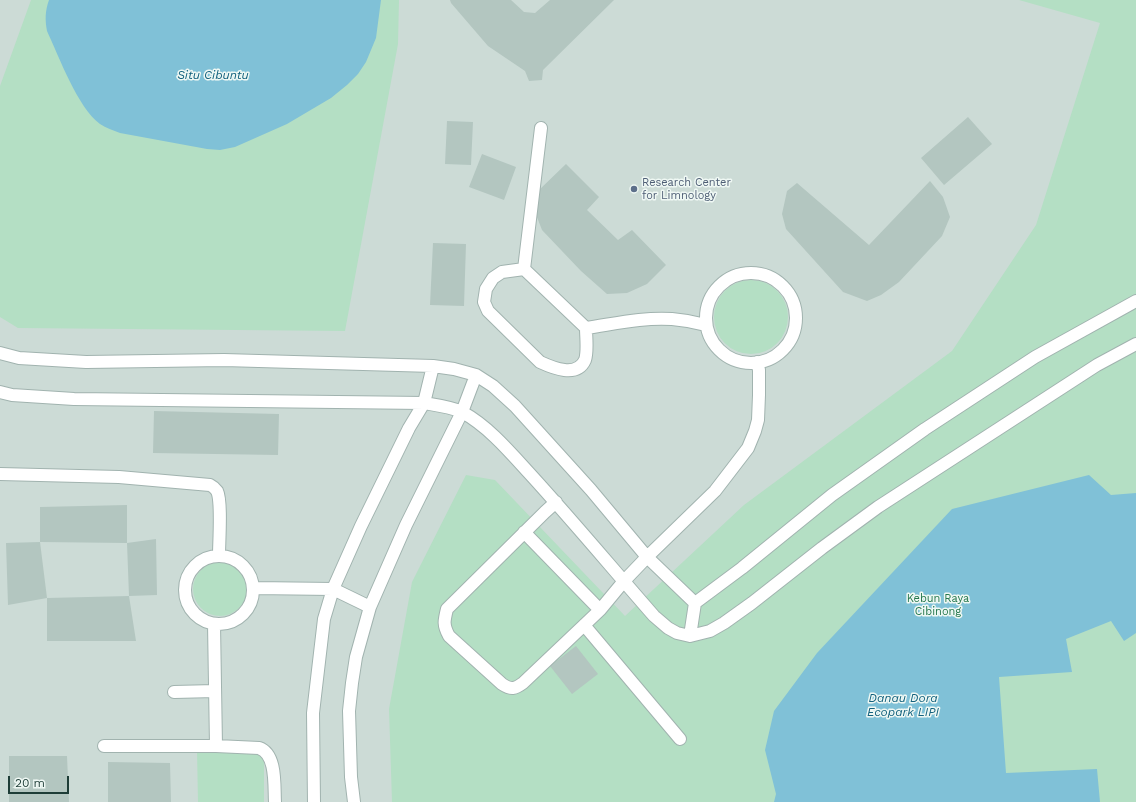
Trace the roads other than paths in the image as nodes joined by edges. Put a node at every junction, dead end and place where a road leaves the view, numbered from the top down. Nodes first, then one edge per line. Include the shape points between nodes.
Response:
1 (541, 128) dead end
2 (524, 269) junction
3 (1136, 301) edge
4 (706, 324) junction
5 (586, 328) junction
6 (1136, 344) edge
7 (0, 353) edge
8 (757, 362) junction
9 (433, 366) junction
10 (476, 375) junction
11 (0, 392) edge
12 (424, 403) junction
13 (462, 412) junction
14 (0, 474) edge
15 (556, 502) junction
16 (524, 532) junction
17 (219, 555) junction
18 (646, 557) junction
19 (624, 581) junction
20 (254, 588) junction
21 (333, 589) junction
22 (695, 603) junction
23 (370, 607) junction
24 (600, 610) junction
25 (214, 624) junction
26 (584, 625) junction
27 (690, 636) junction
28 (215, 691) junction
29 (174, 692) dead end
30 (680, 739) dead end
31 (104, 746) dead end
32 (216, 746) junction
33 (275, 802) edge
34 (314, 802) edge
35 (354, 802) edge

1 - 2 lane
2 - 5 lane
2 - 5 lane via 502,272 493,278 486,289 484,302 488,311 540,362 563,370 579,367 585,360
3 - 22 lane via 1035,357 925,429 832,495
4 - 5 lane via 670,319
4 - 8 lane via 712,341 724,354 740,361
4 - 8 lane via 708,305 725,281 734,276 754,273 777,282 788,293 792,302 795,316 794,331 790,340 776,355
6 - 27 lane via 1097,365 878,507 724,623 710,631
7 - 9 lane via 19,358 86,362 224,360
8 - 18 lane via 758,420 748,448 715,491
9 - 10 lane
9 - 12 lane
10 - 13 lane
10 - 18 lane via 515,406 591,490
11 - 12 lane via 74,399
12 - 13 lane
12 - 21 lane via 361,526
13 - 15 lane via 488,430
13 - 23 lane via 406,525
14 - 17 lane via 119,477 210,485 217,491 219,501
15 - 16 lane
15 - 19 lane
16 - 24 lane
16 - 26 lane via 447,609 444,620 449,636 502,684 508,688 516,688
17 - 20 lane via 239,561 252,577
17 - 25 lane via 200,561 192,568 185,587 189,607 204,621
18 - 19 lane
18 - 22 lane
19 - 24 lane
19 - 27 lane via 654,616 668,628
20 - 21 lane
20 - 25 lane via 247,610 238,619
21 - 23 lane
21 - 34 lane via 324,619 313,713
22 - 27 lane
23 - 35 lane via 356,658 349,711
24 - 26 lane
25 - 28 lane
26 - 30 lane
28 - 29 lane
28 - 32 lane
31 - 32 lane
32 - 33 lane via 263,750 271,760

